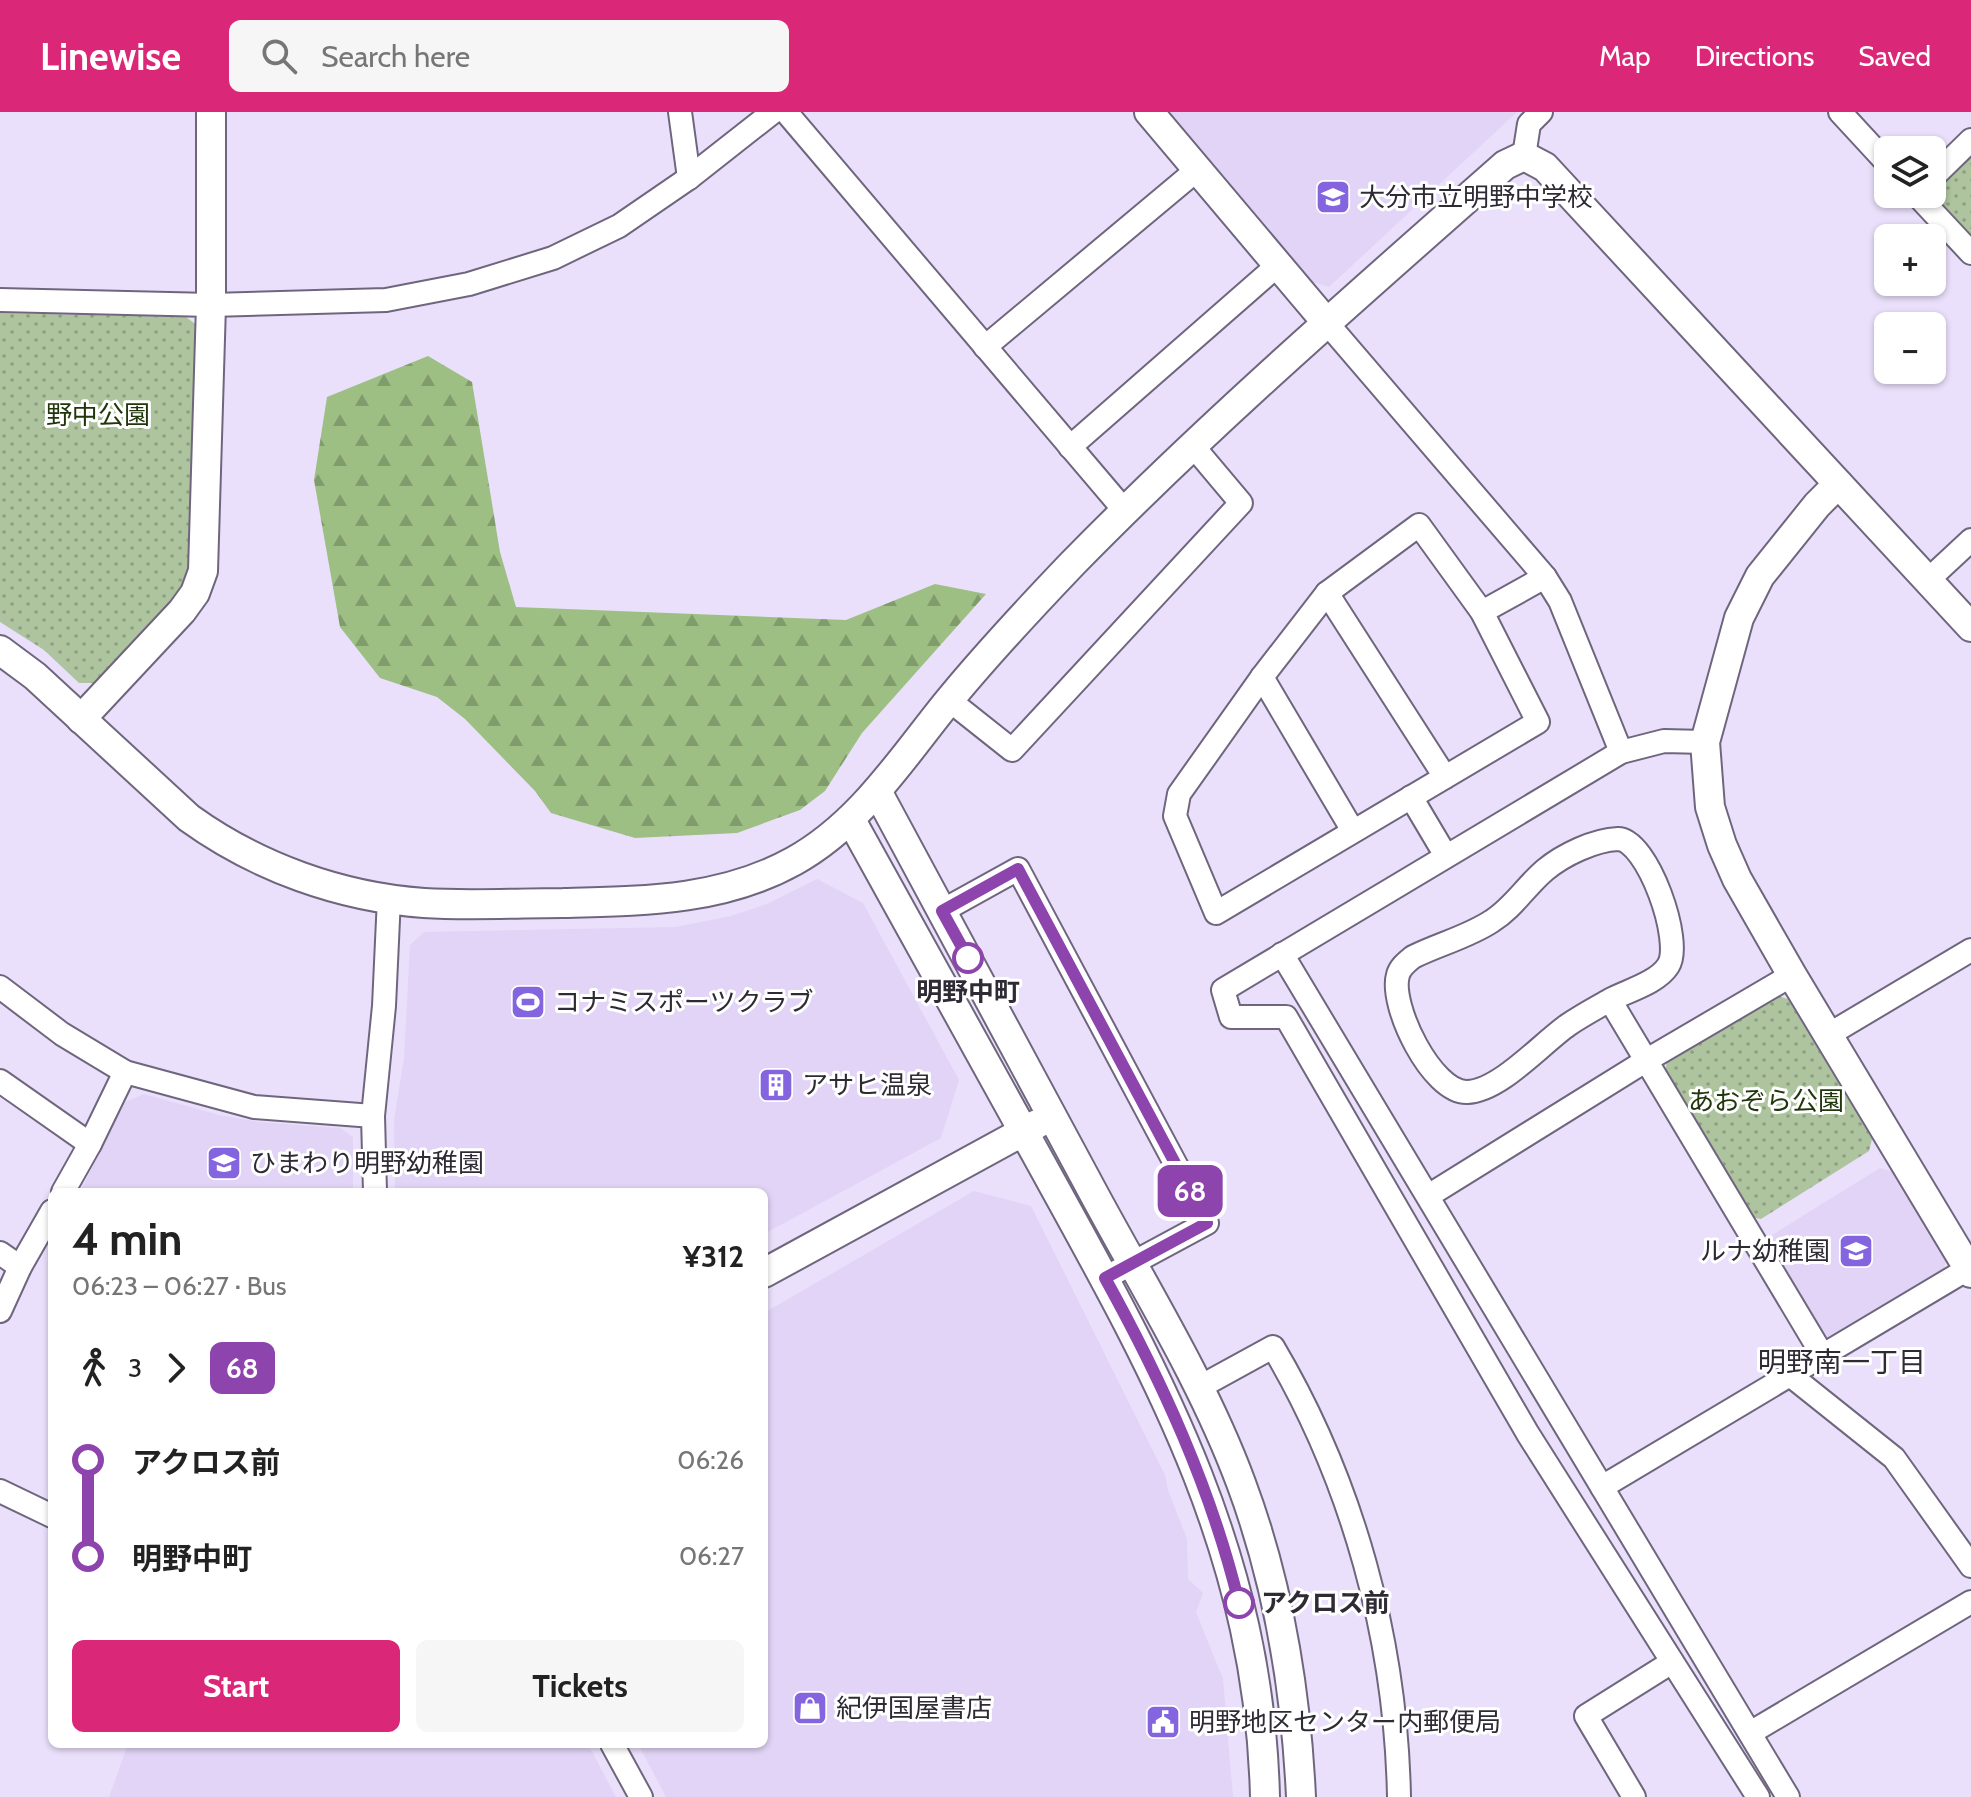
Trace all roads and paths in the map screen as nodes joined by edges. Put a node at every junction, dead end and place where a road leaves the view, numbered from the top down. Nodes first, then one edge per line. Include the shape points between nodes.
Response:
1 (211, 112) edge
2 (680, 112) edge
3 (773, 112) edge
4 (786, 112) edge
5 (1149, 112) edge
6 (1541, 112) edge
7 (1840, 112) edge
8 (1971, 140) edge
9 (1874, 149) edge
10 (1524, 156) junction
11 (1946, 164) edge
12 (1198, 169) junction
13 (689, 178) junction
14 (1929, 208) edge
15 (1971, 253) edge
16 (1278, 265) junction
17 (0, 300) edge
18 (211, 305) junction
19 (1327, 323) junction
20 (985, 347) junction
21 (1193, 446) junction
22 (1070, 447) junction
23 (1838, 484) junction
24 (1125, 511) junction
25 (1971, 540) edge
26 (1545, 577) junction
27 (1928, 580) junction
28 (1327, 593) junction
29 (1482, 612) junction
30 (1971, 627) edge
31 (0, 650) edge
32 (1262, 677) junction
33 (949, 700) junction
34 (81, 719) junction
35 (1705, 742) junction
36 (1621, 752) junction
37 (1445, 777) junction
38 (877, 791) junction
39 (1411, 797) junction
40 (851, 820) junction
41 (1353, 831) junction
42 (1446, 856) junction
43 (389, 898) junction
44 (942, 911) junction
45 (1971, 950) edge
46 (1282, 954) junction
47 (1792, 975) junction
48 (0, 987) edge
49 (1610, 1000) junction
50 (1828, 1035) junction
51 (1647, 1060) junction
52 (125, 1072) junction
53 (0, 1081) edge
54 (373, 1116) junction
55 (1052, 1116) junction
56 (1023, 1132) junction
57 (90, 1144) junction
58 (65, 1188) edge
59 (375, 1188) edge
60 (1428, 1196) junction
61 (48, 1218) edge
62 (0, 1253) edge
63 (1131, 1264) junction
64 (20, 1267) junction
65 (1970, 1269) edge
66 (768, 1271) edge
67 (1105, 1278) junction
68 (0, 1311) edge
69 (1823, 1356) junction
70 (1790, 1375) junction
71 (1198, 1388) junction
72 (1602, 1487) junction
73 (0, 1491) edge
74 (48, 1514) edge
75 (1971, 1566) edge
76 (1971, 1602) edge
77 (1672, 1662) junction
78 (1750, 1733) junction
79 (614, 1748) edge
80 (641, 1797) edge
81 (1265, 1797) edge
82 (1301, 1797) edge
83 (1399, 1797) edge
84 (1634, 1797) edge
85 (1758, 1797) edge
86 (1788, 1797) edge

1 - 18 street
2 - 13 street
3 - 13 street
4 - 20 street
5 - 12 street
6 - 10 street via 1529,124
7 - 9 street
8 - 11 street
10 - 19 street via 1505,165
10 - 23 street via 1545,167
12 - 16 street
12 - 20 street
13 - 18 street via 593,239 553,258 469,284 386,300
14 - 15 street
16 - 19 street
16 - 22 street
17 - 18 street
18 - 34 street via 205,557 200,582 182,611
19 - 21 street
19 - 26 street
20 - 22 street
21 - 24 street
21 - 33 street via 1241,503 1012,750
22 - 24 street
23 - 27 street
23 - 35 street via 1760,576 1739,618
24 - 33 street
25 - 27 street
26 - 29 street
26 - 36 street via 1560,601
27 - 30 street
28 - 29 street via 1419,525
28 - 32 street
28 - 37 street
29 - 37 street via 1538,722
31 - 34 street
32 - 41 street
32 - 41 street via 1179,794 1175,816 1216,913
33 - 38 street
34 - 43 street via 189,818 233,847 321,884
35 - 36 street via 1664,741
35 - 47 street via 1710,807 1722,845
36 - 42 street
37 - 39 street
38 - 40 street
38 - 44 street
39 - 41 street
39 - 42 street
40 - 43 street via 792,862 708,893 661,900 507,904
40 - 56 street
42 - 46 street
43 - 54 street
44 - 55 street
44 - 63 street via 1018,869 1033,896 1207,1223
45 - 50 street
46 - 60 street
46 - 77 street via 1223,990 1231,1017 1286,1017 1528,1434
47 - 50 street
47 - 51 street
48 - 52 street via 62,1034
49 - 49 street via 1486,1087 1459,1092 1445,1084 1416,1045 1397,996 1397,977 1413,957 1491,922 1547,869 1594,844 1621,839 1637,849 1657,889 1673,953 1669,966 1656,977
49 - 51 street
50 - 65 street
51 - 60 street
51 - 69 street
52 - 54 street via 254,1107
52 - 57 street
53 - 57 street
54 - 59 street
55 - 56 street
55 - 63 street
56 - 66 street
56 - 67 street
57 - 58 street
60 - 72 street
61 - 64 street
62 - 64 street
63 - 67 street
63 - 71 street
64 - 68 street
65 - 69 street
67 - 81 street via 1171,1408 1223,1543 1255,1675
69 - 70 street
70 - 72 street
70 - 75 street via 1894,1458
71 - 82 street via 1252,1515 1276,1608 1290,1677
71 - 83 street via 1273,1347 1301,1395 1351,1514 1367,1572 1390,1687
72 - 78 street
73 - 74 street
76 - 78 street
77 - 84 street via 1586,1716
77 - 85 street
78 - 86 street
79 - 80 street

